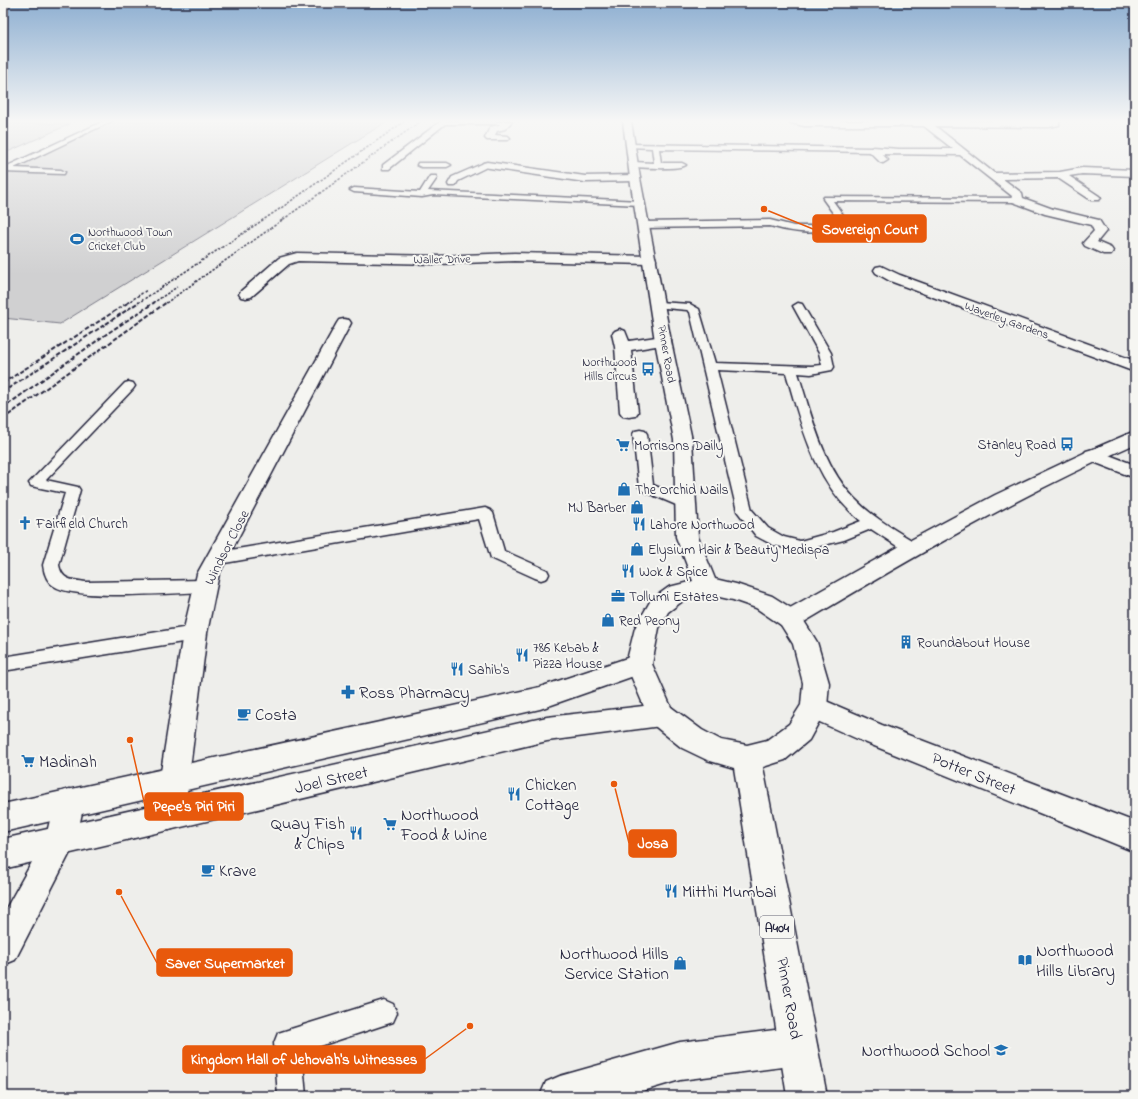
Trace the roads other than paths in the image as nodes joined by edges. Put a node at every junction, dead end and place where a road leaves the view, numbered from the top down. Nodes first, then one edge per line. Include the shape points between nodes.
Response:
1 (472, 172) edge
2 (534, 172) edge
3 (634, 172) edge
4 (987, 172) edge
5 (1075, 172) edge
6 (1116, 172) edge
7 (1135, 173) edge
8 (1060, 175) junction
9 (992, 176) junction
10 (433, 178) dead end
11 (635, 178) junction
12 (452, 184) dead end
13 (354, 190) dead end
14 (422, 195) junction
15 (1095, 198) dead end
16 (1017, 200) junction
17 (640, 203) junction
18 (643, 224) junction
19 (818, 229) dead end
20 (852, 232) dead end
21 (1107, 251) dead end
22 (650, 260) junction
23 (881, 270) dead end
24 (246, 294) dead end
25 (658, 306) junction
26 (798, 306) dead end
27 (344, 323) dead end
28 (663, 340) junction
29 (710, 366) junction
30 (1135, 367) edge
31 (791, 369) junction
32 (129, 386) dead end
33 (629, 412) dead end
34 (640, 434) dead end
35 (1135, 437) edge
36 (1093, 455) junction
37 (1135, 472) edge
38 (686, 504) junction
39 (872, 523) junction
40 (912, 548) junction
41 (218, 558) junction
42 (541, 574) dead end
43 (205, 586) junction
44 (706, 586) junction
45 (790, 619) junction
46 (195, 633) junction
47 (3, 664) edge
48 (639, 664) junction
49 (814, 707) junction
50 (661, 715) junction
51 (747, 758) junction
52 (174, 781) junction
53 (69, 803) junction
54 (169, 816) junction
55 (3, 818) edge
56 (1132, 839) edge
57 (60, 841) junction
58 (3, 854) edge
59 (3, 948) edge
60 (384, 1013) dead end
61 (798, 1046) junction
62 (292, 1096) edge
63 (560, 1096) edge
64 (807, 1096) edge

1 - 12 lane via 455,179
2 - 11 street via 585,179
3 - 11 street, Pinner Road
4 - 9 street
5 - 8 street
6 - 7 street
8 - 9 street
8 - 15 street
9 - 16 street via 1018,195
10 - 14 lane
11 - 17 street, Pinner Road
13 - 14 lane
14 - 17 lane via 433,193
16 - 20 lane via 827,199
16 - 21 street via 1049,212 1095,223 1100,231 1089,243
17 - 18 street, Pinner Road
18 - 19 lane via 770,223 795,229
18 - 22 street, Pinner Road
22 - 24 street, Waller Drive via 297,257 284,261
22 - 25 street, Pinner Road
23 - 30 street, Waverley Gardens via 895,278
25 - 28 street, Pinner Road
25 - 29 lane via 690,307 695,311
26 - 31 lane via 825,353 828,367 811,370
27 - 41 street, Windsor Close
28 - 33 street via 621,341
28 - 38 street, Pinner Road via 683,440
29 - 31 lane
29 - 39 lane via 745,511 762,532 779,541 800,546 838,536
31 - 39 lane via 817,451 840,491
32 - 43 lane via 36,482 72,490 51,565 53,575 60,583 70,587
34 - 38 lane via 646,487
35 - 36 street
36 - 37 street
36 - 40 street
38 - 44 street, Pinner Road via 687,537
39 - 40 lane
40 - 45 street
41 - 42 lane via 485,513 497,554
41 - 43 street, Windsor Close via 208,574
43 - 46 street, Windsor Close
44 - 45 street via 736,592 764,602
44 - 48 street via 677,593 659,606 647,628
45 - 49 street via 805,642 816,683
46 - 47 lane
46 - 52 street, Windsor Close
48 - 50 street
48 - 52 street via 540,698
49 - 51 street via 799,732 775,751
49 - 56 street, Potter Street
50 - 51 street via 692,739 716,751
50 - 54 street, Joel Street via 547,729
51 - 61 street, Pinner Road / A404
52 - 53 street
52 - 54 street, Windsor Close
53 - 55 street
53 - 57 street
54 - 57 street, Joel Street
57 - 58 street, Joel Street
57 - 59 street
60 - 62 lane via 288,1043
61 - 63 street via 680,1061
61 - 64 street, Pinner Road / A404

